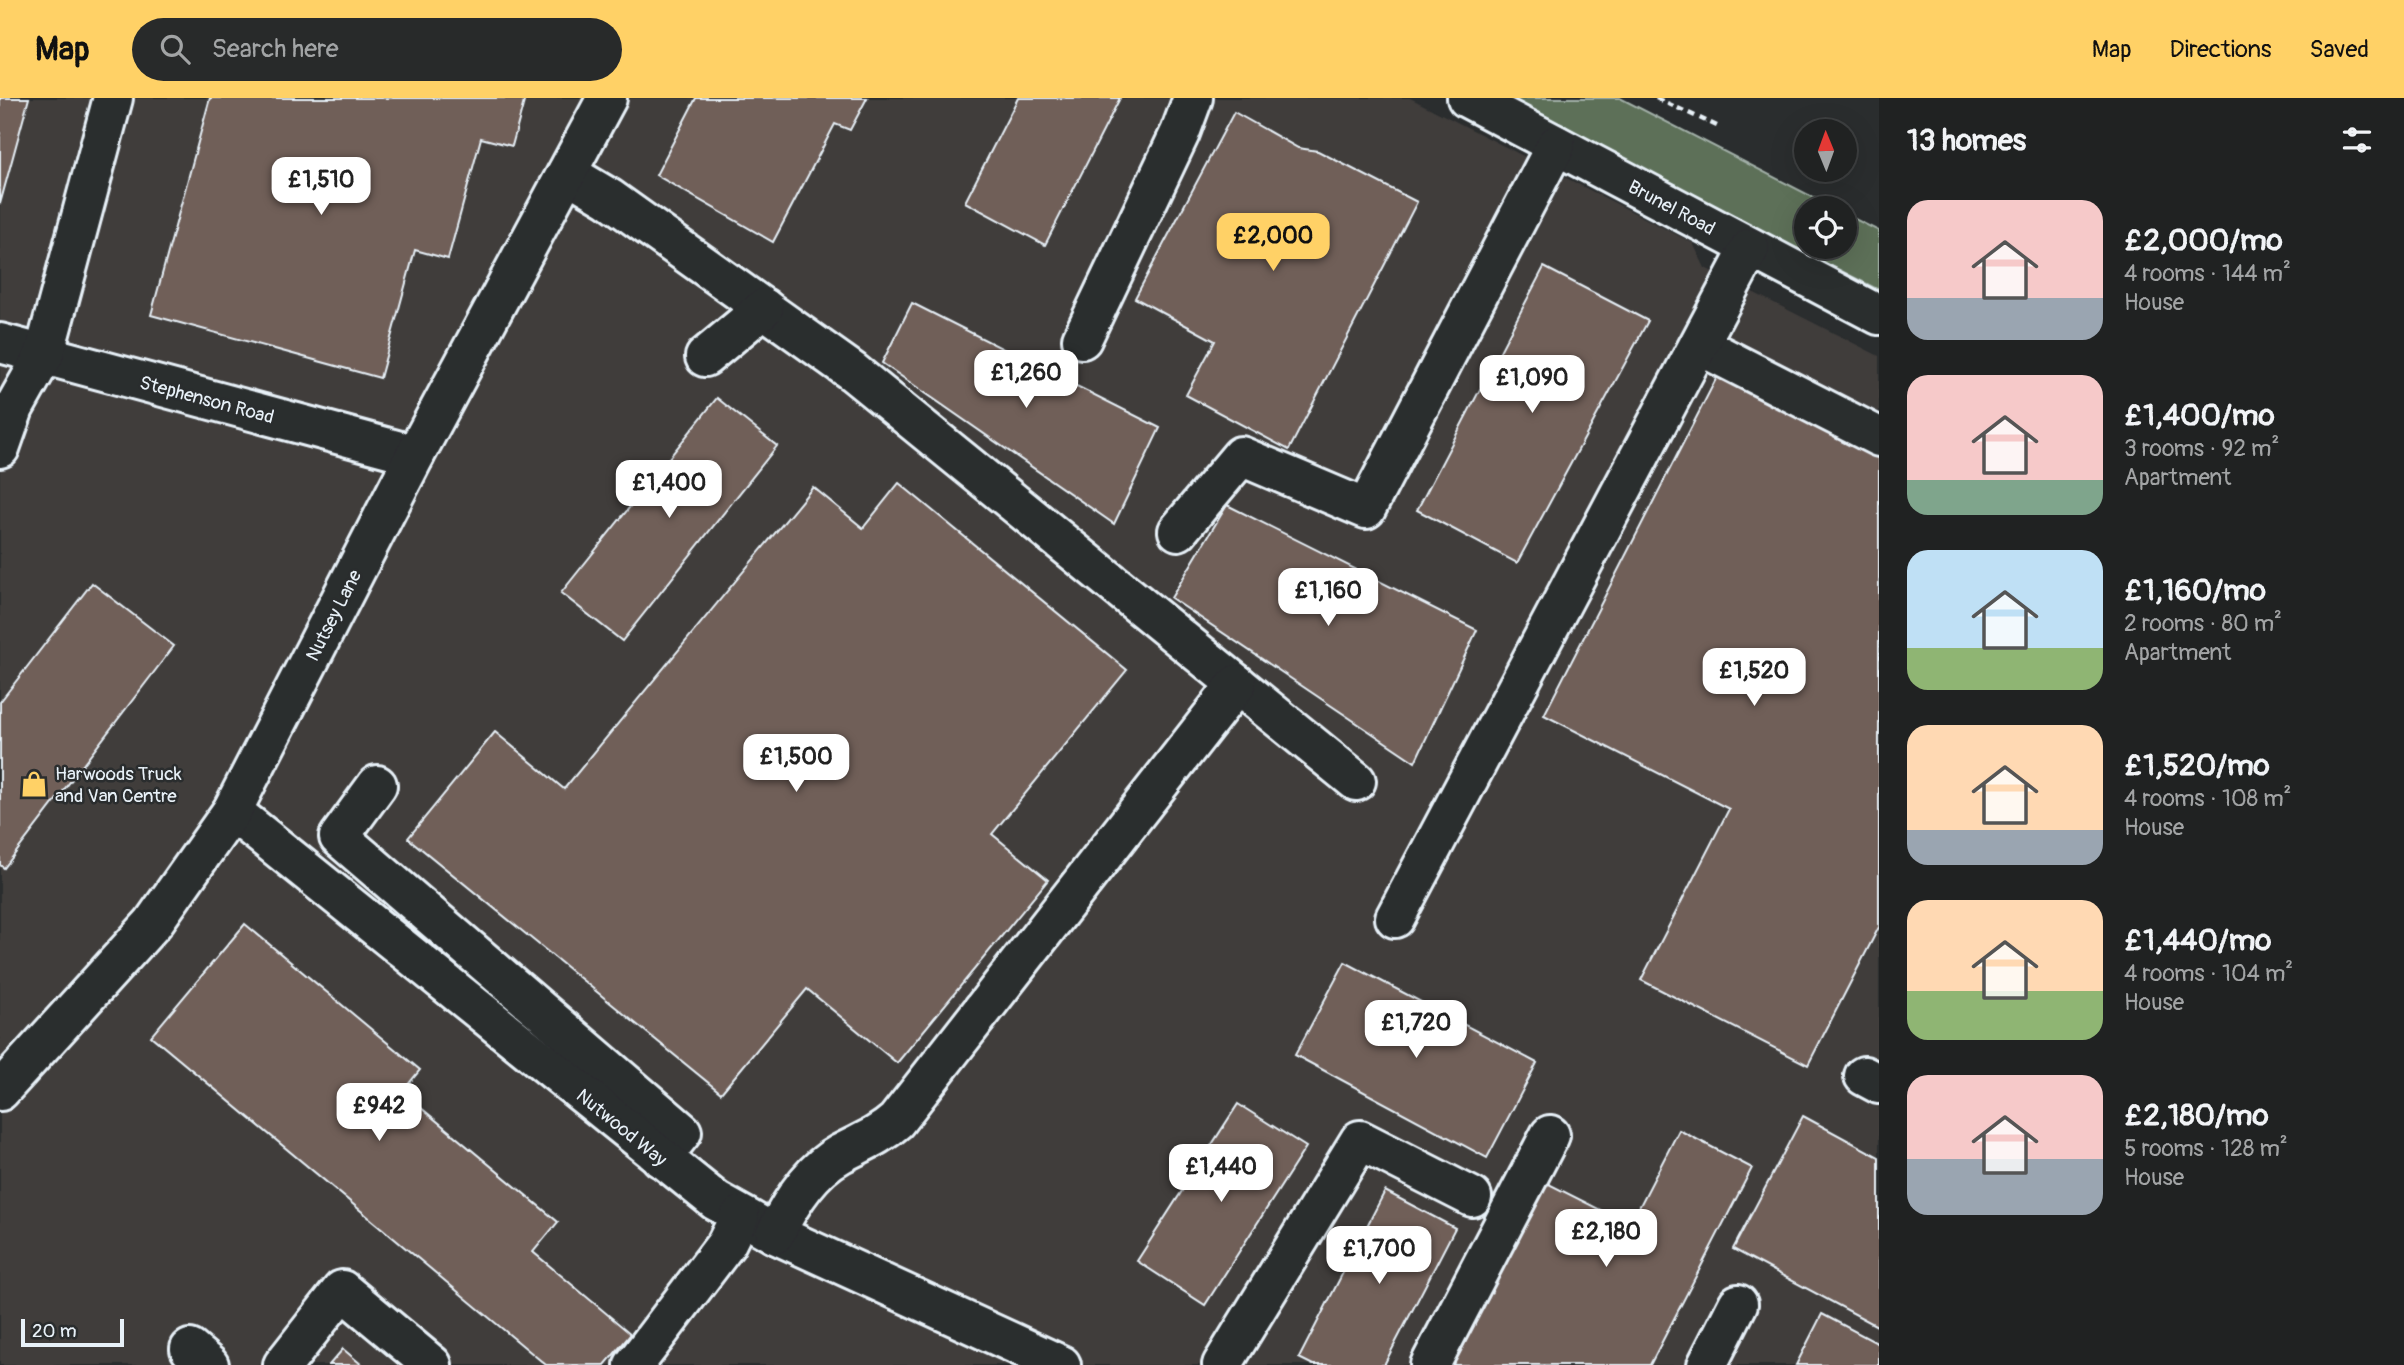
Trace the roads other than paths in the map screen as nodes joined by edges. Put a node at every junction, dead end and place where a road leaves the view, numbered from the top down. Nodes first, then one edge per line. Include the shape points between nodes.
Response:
1 (113, 98) edge
2 (607, 98) edge
3 (1193, 98) edge
4 (1467, 98) edge
5 (1556, 145) junction
6 (567, 173) junction
7 (1750, 248) junction
8 (764, 309) junction
9 (1879, 315) edge
10 (1082, 339) dead end
11 (0, 342) edge
12 (1699, 345) junction
13 (44, 355) junction
14 (705, 358) dead end
15 (1879, 438) edge
16 (0, 448) edge
17 (415, 455) junction
18 (1178, 531) dead end
19 (1237, 684) junction
20 (1356, 781) dead end
21 (377, 785) dead end
22 (232, 811) junction
23 (1395, 918) dead end
24 (0, 1091) edge
25 (1550, 1135) dead end
26 (661, 1158) junction
27 (1472, 1197) dead end
28 (740, 1216) junction
29 (775, 1234) junction
30 (1738, 1304) dead end
31 (283, 1365) edge
32 (432, 1365) edge
33 (635, 1365) edge
34 (1061, 1365) edge
35 (1222, 1365) edge
36 (1430, 1365) edge
37 (1707, 1365) edge

1 - 13 lane
2 - 6 lane, Nutsey Lane
3 - 10 lane
4 - 5 lane, Brunel Road
5 - 7 lane, Brunel Road
5 - 18 lane via 1366,509 1241,456
6 - 8 lane
6 - 17 lane, Nutsey Lane
7 - 9 lane, Brunel Road
7 - 12 lane
8 - 14 lane
8 - 19 lane via 853,372
11 - 13 lane, Stephenson Road
12 - 15 lane
12 - 23 lane
13 - 16 lane via 14,408
13 - 17 lane, Stephenson Road
17 - 22 lane, Nutsey Lane
19 - 20 lane
19 - 29 lane via 896,1121 880,1136 825,1164 793,1201
21 - 26 lane via 340,837 682,1132
22 - 24 lane, Nutsey Lane via 153,923
22 - 26 lane, Nutwood Way
25 - 36 lane
26 - 28 lane, Nutwood Way
27 - 35 lane via 1360,1140
28 - 29 lane, Nutwood Way
28 - 33 lane via 726,1244
29 - 34 lane, Nutwood Way
30 - 37 lane
31 - 32 lane via 342,1290

